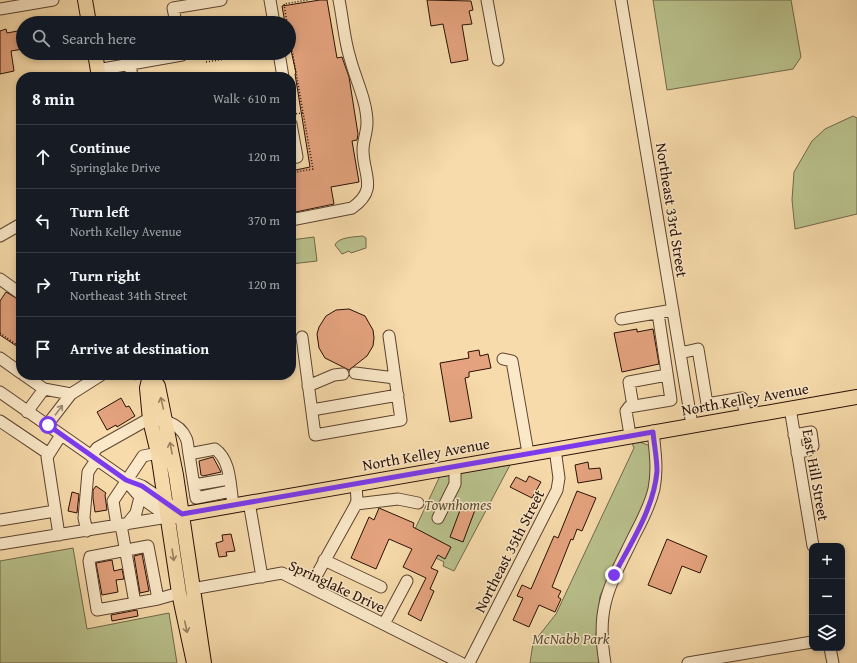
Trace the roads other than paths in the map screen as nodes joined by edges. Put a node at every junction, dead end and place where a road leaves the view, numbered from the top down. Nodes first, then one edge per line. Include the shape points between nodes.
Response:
1 (53, 0) edge
2 (86, 0) edge
3 (221, 0) edge
4 (270, 0) edge
5 (339, 0) edge
6 (487, 0) edge
7 (622, 0) edge
8 (177, 4) edge
9 (0, 9) edge
10 (88, 16) edge
11 (175, 16) edge
12 (273, 16) edge
13 (95, 60) edge
14 (153, 60) edge
15 (280, 60) edge
16 (498, 60) dead end
17 (130, 64) junction
18 (98, 72) edge
19 (102, 72) edge
20 (131, 72) edge
21 (282, 72) edge
22 (296, 219) edge
23 (16, 227) edge
24 (0, 236) edge
25 (0, 279) edge
26 (16, 290) edge
27 (673, 310) junction
28 (658, 313) junction
29 (621, 319) dead end
30 (389, 336) dead end
31 (302, 337) dead end
32 (680, 353) junction
33 (0, 358) edge
34 (503, 360) dead end
35 (16, 369) edge
36 (355, 373) dead end
37 (343, 374) dead end
38 (667, 376) junction
39 (395, 378) junction
40 (31, 380) edge
41 (93, 380) edge
42 (149, 380) edge
43 (153, 380) edge
44 (704, 382) junction
45 (308, 386) junction
46 (686, 388) junction
47 (44, 389) junction
48 (0, 392) edge
49 (71, 394) junction
50 (670, 394) junction
51 (398, 395) junction
52 (857, 397) edge
53 (633, 406) junction
54 (790, 408) junction
55 (312, 410) junction
56 (28, 412) junction
57 (746, 416) junction
58 (150, 420) junction
59 (0, 421) edge
60 (165, 421) junction
61 (48, 425) junction
62 (692, 425) junction
63 (653, 432) junction
64 (61, 435) junction
65 (630, 435) junction
66 (794, 435) junction
67 (555, 449) junction
68 (158, 453) junction
69 (528, 453) junction
70 (797, 453) junction
71 (49, 454) junction
72 (188, 454) junction
73 (94, 458) junction
74 (454, 466) junction
75 (192, 472) junction
76 (176, 475) junction
77 (229, 479) junction
78 (126, 480) junction
79 (356, 483) junction
80 (194, 485) junction
81 (140, 497) junction
82 (232, 498) junction
83 (166, 502) junction
84 (249, 502) junction
85 (418, 503) dead end
86 (356, 504) junction
87 (55, 510) junction
88 (182, 514) junction
89 (168, 517) junction
90 (438, 518) dead end
91 (0, 520) edge
92 (122, 525) junction
93 (87, 531) junction
94 (59, 535) junction
95 (812, 543) edge
96 (0, 544) edge
97 (126, 550) junction
98 (324, 560) junction
99 (262, 577) junction
100 (407, 581) dead end
101 (310, 587) junction
102 (381, 587) dead end
103 (186, 591) junction
104 (158, 599) junction
105 (135, 603) junction
106 (384, 624) junction
107 (809, 643) edge
108 (831, 651) edge
109 (194, 663) edge
110 (204, 663) edge
111 (461, 663) edge
112 (470, 663) edge
113 (605, 663) edge
114 (688, 663) edge
115 (833, 663) edge

1 - 9 street
2 - 10 main road
3 - 8 street
4 - 12 street
5 - 22 street via 349,56 367,122 363,150 368,187 366,194 352,208
6 - 16 street
7 - 27 street, Northeast 33rd Street
8 - 11 street via 174,8
13 - 18 main road
14 - 17 street
15 - 21 street
17 - 19 street
17 - 20 street
23 - 24 street
25 - 26 street
27 - 28 street
27 - 32 street, Northeast 33rd Street
28 - 29 street
28 - 38 street
30 - 39 street
31 - 45 street
32 - 44 street via 698,349
32 - 46 street, Northeast 33rd Street
33 - 35 street
34 - 69 street via 512,361
36 - 39 street
37 - 45 street
38 - 50 street
38 - 53 street via 629,382
39 - 51 street
40 - 47 street
41 - 49 street
42 - 58 main road via 147,388
60 -> 43 main road via 158,386
44 - 46 street
44 - 57 street via 707,404 742,398
45 - 55 street
46 - 50 street
46 - 62 street, Northeast 33rd Street
47 - 49 street
47 - 56 street
48 - 56 street
61 -> 49 street
50 - 53 street via 671,400
51 - 55 street
51 - 55 street via 401,420 315,434
52 - 54 main road, North Kelley Avenue
53 - 65 street via 626,411
54 - 57 main road, North Kelley Avenue
54 - 66 street, East Hill Street
56 - 61 street
57 - 62 main road, North Kelley Avenue
58 - 60 street
58 - 68 main road
58 - 73 street via 97,448
59 - 71 street
60 - 72 street via 176,425 186,438
76 -> 60 main road
61 - 64 street
62 - 63 main road, North Kelley Avenue
63 - 65 main road, North Kelley Avenue
63 - 113 street via 657,470 652,497 614,575 602,611 601,635
64 - 71 street
64 - 73 street
65 - 67 main road, North Kelley Avenue
66 - 70 street, East Hill Street
66 - 70 street via 811,432 814,446
67 - 69 main road, North Kelley Avenue
67 - 112 street, Northeast 35th Street via 559,478 557,490
68 - 78 street via 143,456
68 - 83 main road
69 - 74 main road, North Kelley Avenue
70 - 95 street, East Hill Street
71 - 87 street via 47,457
72 - 75 street
72 - 77 street via 215,449 226,460
73 - 78 street
73 - 93 street via 88,472 84,518
74 - 79 main road, North Kelley Avenue
74 - 90 street via 455,484
75 - 76 street
75 - 80 street
76 - 88 main road
77 - 80 street
77 - 82 street
78 - 81 street
78 - 83 street via 142,486
78 - 92 street via 113,500
79 - 84 main road, North Kelley Avenue
79 - 86 street
80 - 82 street via 196,498
81 - 89 street
81 - 92 street via 136,513
82 - 84 main road, North Kelley Avenue
82 - 88 main road, North Kelley Avenue
83 - 88 street
83 - 89 main road
84 - 99 street
85 - 86 street via 398,499
86 - 98 street
87 - 91 street
87 - 94 street
88 - 89 main road, North Kelley Avenue
88 - 103 main road
89 - 92 street, North Kelley Avenue
89 -> 103 main road
92 - 93 street, North Kelley Avenue
92 - 97 street
93 - 94 street, North Kelley Avenue
94 - 96 street, North Kelley Avenue
97 - 104 street via 148,546
97 - 105 street
97 - 105 street, Springlake Drive via 90,557 88,561 97,610
98 - 101 street
98 - 102 street
99 - 101 street, Springlake Drive via 282,573
99 - 103 street, Springlake Drive
100 - 106 street
101 - 106 street, Springlake Drive
103 - 104 street, Springlake Drive
103 -> 109 main road
103 - 110 main road
104 - 105 street, Springlake Drive
106 - 111 street, Springlake Drive
107 - 114 street
108 - 115 street

